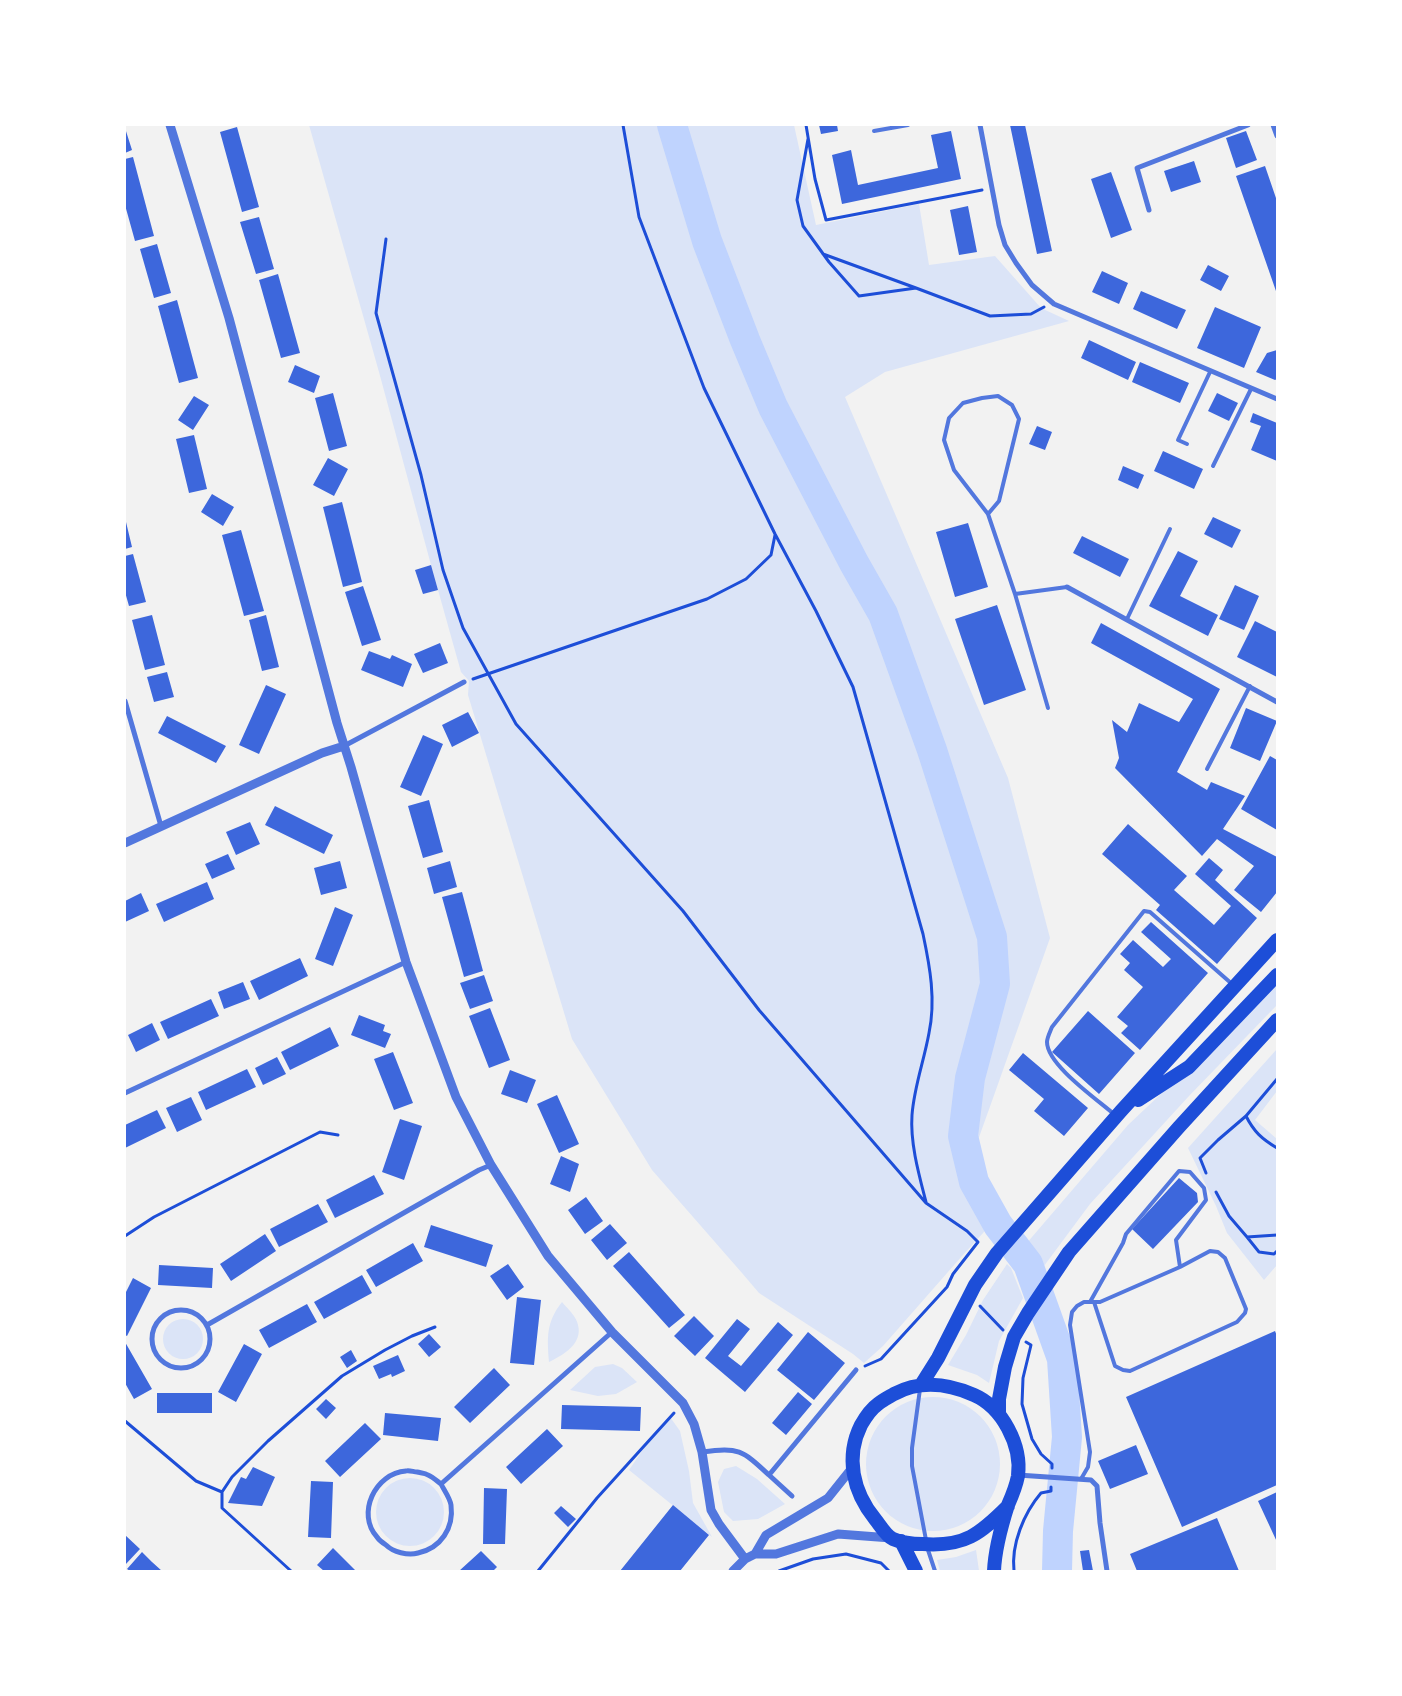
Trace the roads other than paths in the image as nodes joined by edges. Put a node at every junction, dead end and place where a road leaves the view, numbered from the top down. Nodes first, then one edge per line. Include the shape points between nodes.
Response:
1 (170, 125) edge
2 (908, 125) edge
3 (980, 125) edge
4 (1248, 125) edge
5 (1273, 125) edge
6 (874, 131) dead end
7 (1277, 136) edge
8 (1149, 210) dead end
9 (1210, 372) junction
10 (1251, 389) junction
11 (1277, 399) edge
12 (1187, 444) dead end
13 (1213, 466) dead end
14 (988, 514) junction
15 (1170, 529) dead end
16 (1067, 586) joint
17 (1015, 594) junction
18 (1127, 619) junction
19 (464, 682) road end
20 (1250, 686) junction
21 (125, 701) edge
22 (1277, 702) edge
23 (1048, 708) dead end
24 (344, 746) junction
25 (1207, 769) dead end
26 (161, 826) junction
27 (125, 843) edge
28 (1277, 940) edge
29 (406, 962) junction
30 (1277, 975) edge
31 (1235, 987) junction
32 (1277, 1020) edge
33 (125, 1093) edge
34 (1119, 1114) junction
35 (491, 1165) junction
36 (1180, 1267) junction
37 (1092, 1302) junction
38 (207, 1325) junction
39 (612, 1332) junction
40 (856, 1370) road end
41 (920, 1385) junction
42 (999, 1414) junction
43 (702, 1452) junction
44 (852, 1468) junction
45 (769, 1475) junction
46 (1018, 1475) junction
47 (1081, 1479) junction
48 (441, 1484) junction
49 (792, 1496) dead end
50 (1008, 1506) junction
51 (896, 1540) junction
52 (927, 1545) junction
53 (755, 1554) junction
54 (744, 1559) junction
55 (733, 1571) edge
56 (916, 1571) edge
57 (935, 1571) edge
58 (994, 1571) edge
59 (1107, 1571) edge

1 - 24 street via 229,318
2 - 6 lane
3 - 9 street via 1005,244 1032,286 1054,304
4 - 8 street via 1137,168
5 - 7 street
9 - 10 street
9 - 12 lane via 1178,440
10 - 11 street
10 - 13 lane
14 - 14 lane via 954,470 944,440 949,418 963,403 998,396 1012,405 1019,419 999,501
14 - 17 lane
15 - 18 lane
16 - 17 lane
16 - 18 street
17 - 23 lane
18 - 20 street
19 - 24 street
20 - 22 street
20 - 25 lane
21 - 26 street
24 - 26 street
24 - 29 street
26 - 27 street
28 - 31 highway
29 - 33 street
29 - 35 street via 456,1097
30 - 34 highway via 1189,1068
31 - 34 highway
31 - 34 lane via 1150,912 1144,911 1052,1027 1046,1041 1050,1056 1062,1069
32 - 42 highway via 1069,1252 1051,1277 1014,1337 1005,1368
34 - 41 highway via 997,1253 974,1285 938,1358
35 - 38 street
35 - 39 street via 548,1256
36 - 37 lane via 1100,1302
36 - 37 lane via 1176,1240 1206,1200 1204,1188 1190,1172 1179,1172 1126,1234
36 - 37 lane via 1206,1252 1218,1252 1225,1258 1245,1313 1236,1322 1130,1372 1115,1366
37 - 47 lane via 1077,1306 1072,1312 1070,1325 1090,1452 1088,1467
38 - 38 street via 210,1346 198,1364 177,1368 159,1358 152,1338 161,1319 180,1310 191,1312
39 - 43 street via 683,1403 694,1424
39 - 48 street
40 - 45 street
41 - 42 highway via 938,1384 964,1390 981,1398
41 - 44 highway via 905,1388 876,1405 856,1435
41 - 52 lane via 912,1466
42 - 46 highway via 1017,1452
43 - 45 street via 731,1449 747,1455
43 - 54 street via 711,1510
44 - 51 highway via 856,1486 868,1510
44 - 53 street via 828,1498 766,1535
45 - 49 street
46 - 47 street
46 - 50 highway
47 - 59 street via 1091,1480 1097,1486
48 - 48 street via 451,1503 451,1521 441,1541 426,1551 413,1554 391,1550 376,1537 370,1526 369,1505 383,1480 406,1470 428,1474
50 - 52 highway via 986,1528 971,1537 954,1543
50 - 58 highway via 998,1536
51 - 52 highway
51 - 53 street via 838,1534 776,1554
51 - 56 highway
52 - 57 lane
53 - 54 street
54 - 55 street

